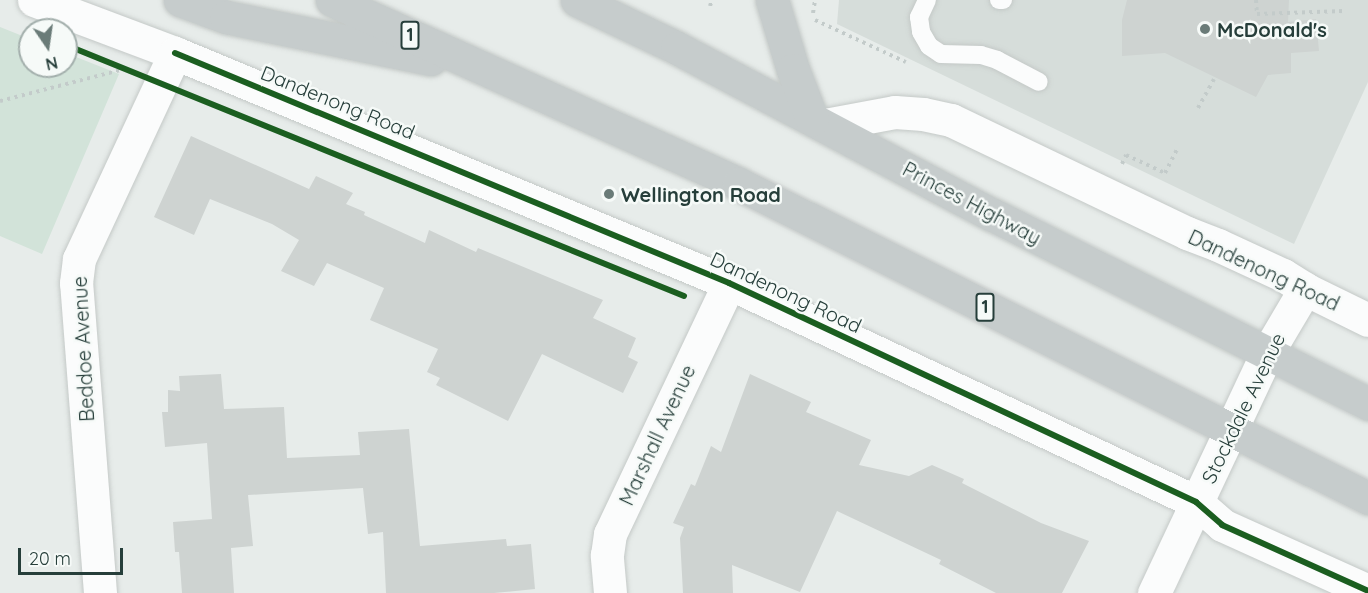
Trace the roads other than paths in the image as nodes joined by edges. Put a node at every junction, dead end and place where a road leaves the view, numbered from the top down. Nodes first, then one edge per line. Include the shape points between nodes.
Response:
1 (34, 0) edge
2 (180, 0) edge
3 (332, 0) edge
4 (577, 0) edge
5 (772, 0) edge
6 (927, 0) edge
7 (175, 53) junction
8 (488, 70) junction
9 (1039, 82) dead end
10 (819, 122) junction
11 (729, 283) junction
12 (1305, 289) junction
13 (1368, 320) edge
14 (1266, 355) junction
15 (1368, 404) edge
16 (1230, 431) junction
17 (1368, 498) edge
18 (1196, 502) junction
19 (1368, 591) edge
20 (100, 593) edge
21 (610, 593) edge
22 (1154, 593) edge

1 - 7 street, Dandenong Road
2 - 8 highway via 226,17
3 - 8 highway, 1
4 - 10 highway, Princes Highway
5 - 10 highway via 793,70
6 - 9 lane via 919,17 929,46 941,54 981,55 997,60
7 - 11 street, Dandenong Road
7 - 20 street, Beddoe Avenue via 79,259 76,283
8 - 16 highway, 1 via 806,216
10 - 12 street, Dandenong Road via 895,112 951,120
10 - 14 highway, Princes Highway
11 - 18 street, Dandenong Road
11 - 21 street, Marshall Avenue via 610,534
12 - 13 street, Dandenong Road
12 - 14 street, Stockdale Avenue
14 - 15 highway, Princes Highway
14 - 16 street, Stockdale Avenue
16 - 17 highway, 1
16 - 18 street, Stockdale Avenue
18 - 19 street, Dandenong Road via 1222,525
18 - 22 street, Stockdale Avenue

